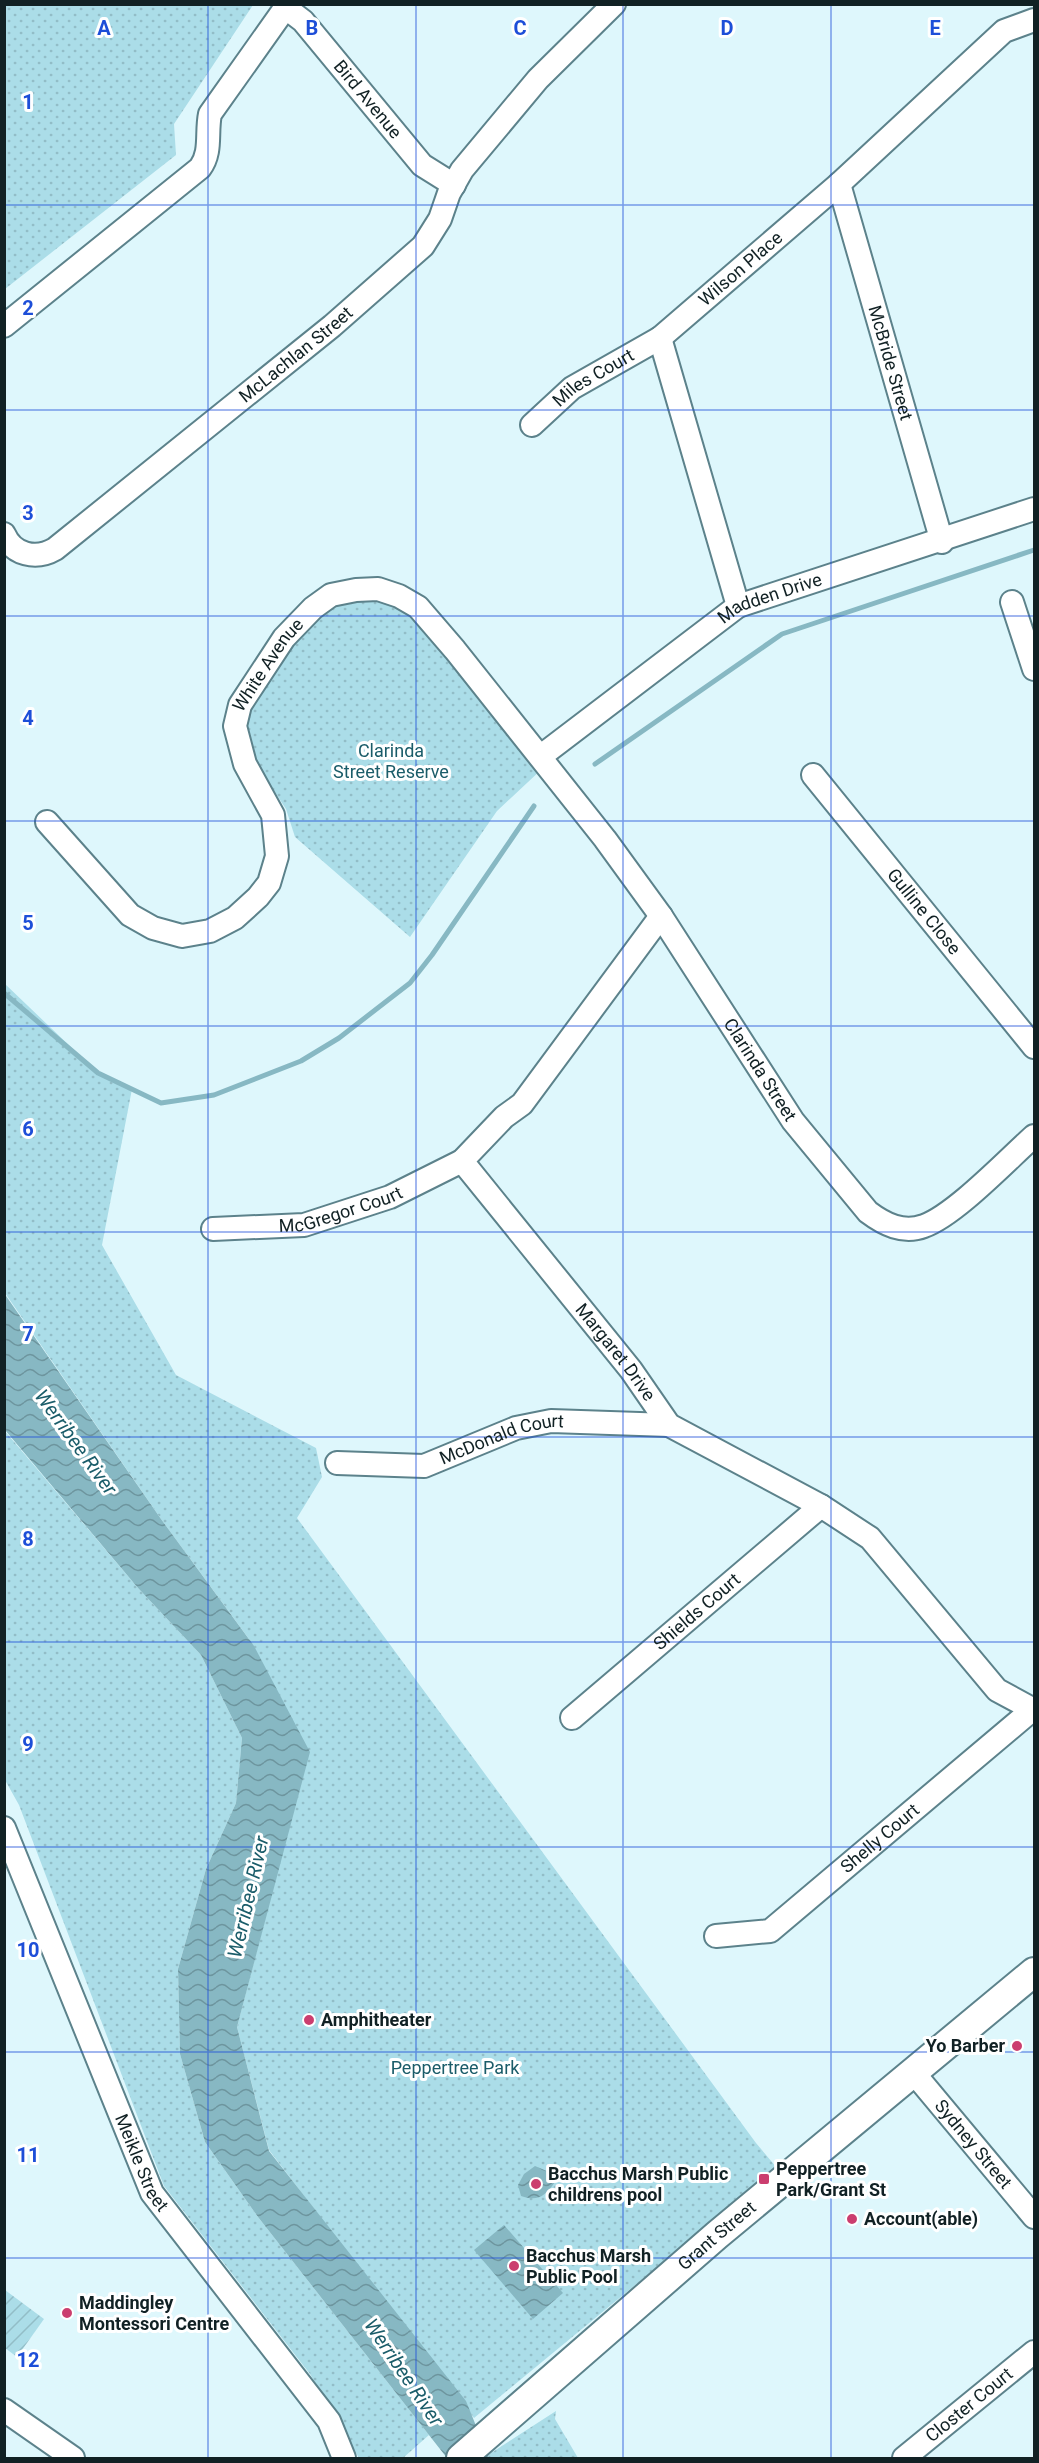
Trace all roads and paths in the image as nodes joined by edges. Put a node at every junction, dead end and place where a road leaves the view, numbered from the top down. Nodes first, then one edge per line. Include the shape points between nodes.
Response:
1 (614, 4) edge
2 (287, 6) edge
3 (1035, 20) edge
4 (454, 184) junction
5 (839, 184) junction
6 (4, 326) edge
7 (660, 338) junction
8 (532, 425) dead end
9 (1035, 509) edge
10 (4, 534) edge
11 (942, 542) junction
12 (1012, 602) dead end
13 (738, 606) junction
14 (1035, 669) edge
15 (541, 756) junction
16 (813, 775) dead end
17 (47, 822) dead end
18 (661, 916) junction
19 (1035, 1047) edge
20 (1035, 1136) edge
21 (462, 1161) junction
22 (213, 1229) dead end
23 (669, 1425) junction
24 (337, 1462) dead end
25 (821, 1506) junction
26 (1033, 1710) edge
27 (572, 1718) dead end
28 (4, 1828) edge
29 (716, 1936) dead end
30 (1035, 1972) edge
31 (913, 2072) junction
32 (1035, 2217) edge
33 (1035, 2352) edge
34 (4, 2410) edge
35 (73, 2458) edge
36 (345, 2458) edge
37 (461, 2458) edge
38 (904, 2458) edge

1 - 4 street, McLachlan Street via 538,79
2 - 4 street, Bird Avenue via 422,165
2 - 6 street via 210,114 207,158 200,168
3 - 5 street, Wilson Place via 1004,31
4 - 10 street, McLachlan Street via 440,219 423,246 401,267 55,549 45,555 19,552
5 - 7 street, Wilson Place
5 - 11 street, McBride Street
7 - 8 street, Miles Court via 572,388
7 - 13 street
9 - 11 street, Madden Drive
11 - 13 street, Madden Drive
12 - 14 street
13 - 15 street, Madden Drive
15 - 17 street, White Avenue via 418,607 378,589 356,590 331,595 313,608 284,638 240,705 235,726 245,764 273,815 277,856 269,883 235,918 210,931 182,936 153,928 130,915
15 - 18 street, Clarinda Street
16 - 19 street, Gulline Close
18 - 20 street, Clarinda Street via 793,1121 868,1212 883,1223 899,1229 923,1227 948,1212
18 - 21 street via 522,1104
21 - 22 street, McGregor Court via 390,1197 304,1225
21 - 23 street, Margaret Drive via 631,1370
23 - 24 street, McDonald Court via 551,1420 516,1428 424,1466
23 - 25 street, Margaret Drive
25 - 26 street, Margaret Drive via 870,1538 997,1690
25 - 27 street, Shields Court
26 - 29 street, Shelly Court via 770,1931
28 - 36 street, Meikle Street via 153,2193 329,2421
30 - 31 main road, Grant Street
31 - 32 street, Sydney Street
31 - 37 main road, Grant Street via 717,2235
33 - 38 street, Closter Court
34 - 35 street

